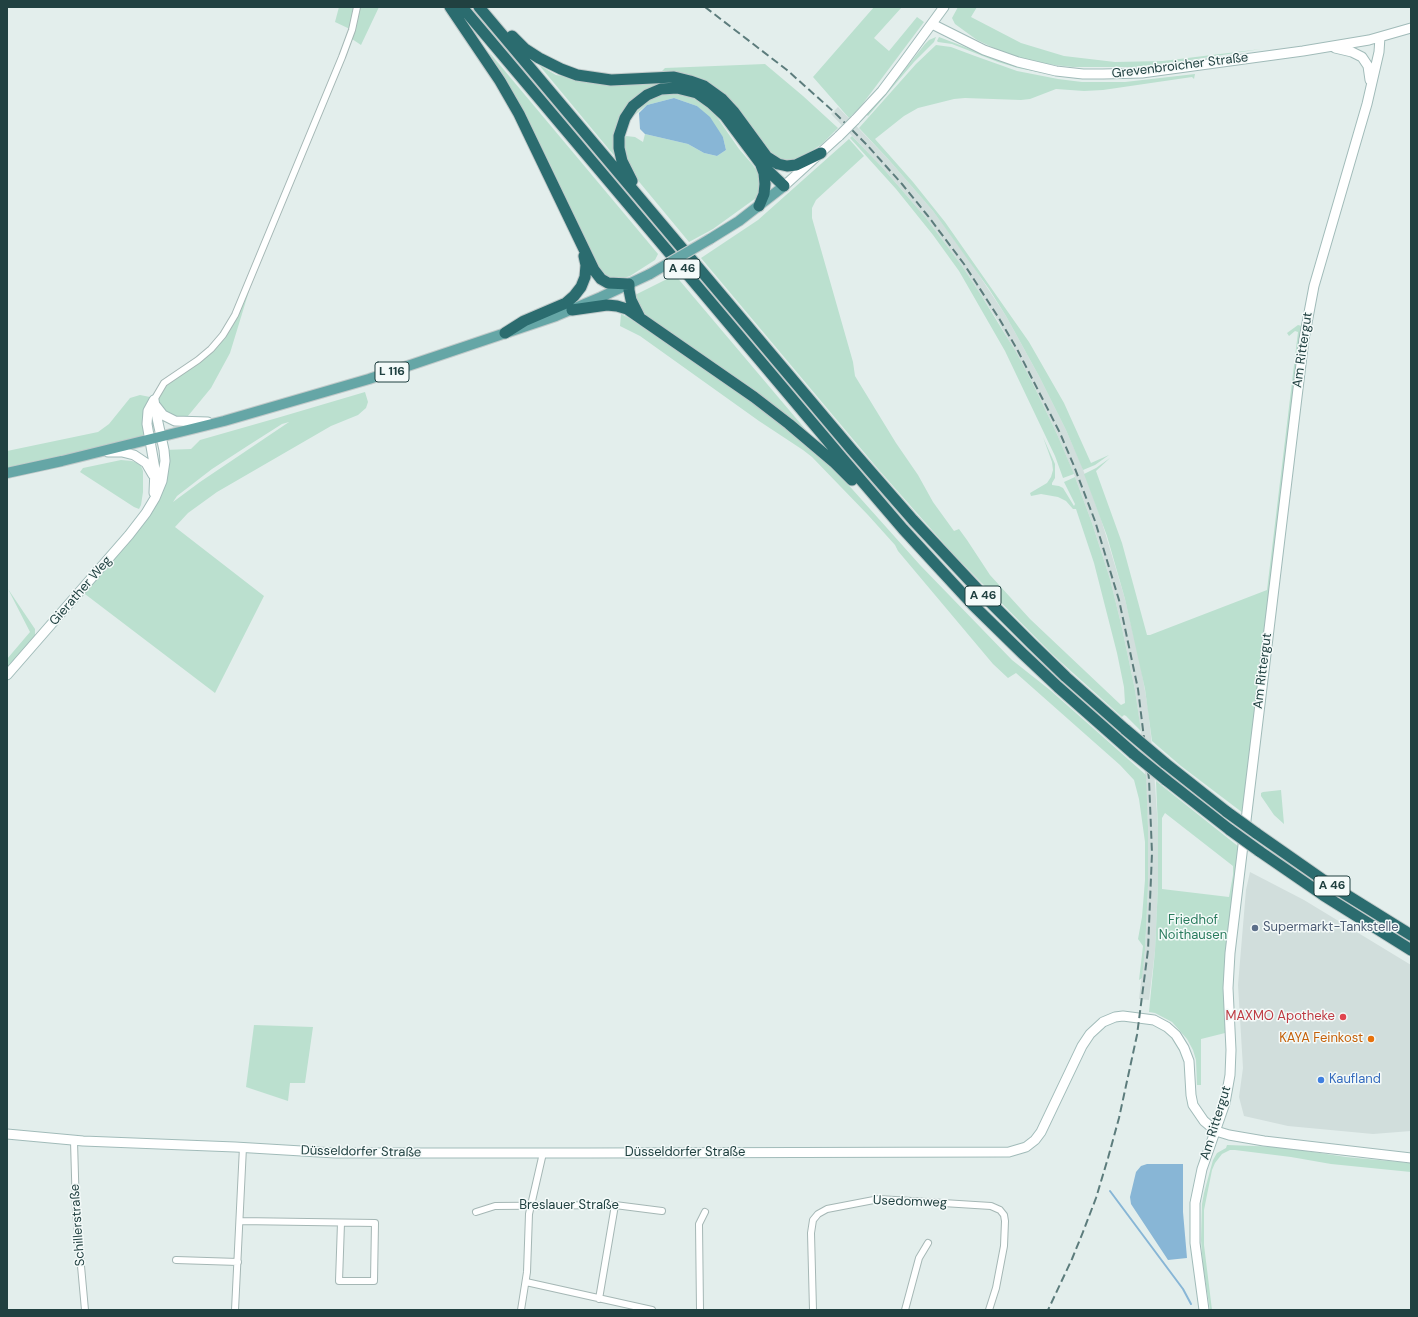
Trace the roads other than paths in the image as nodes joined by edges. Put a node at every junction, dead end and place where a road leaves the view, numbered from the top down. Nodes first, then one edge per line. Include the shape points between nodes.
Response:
1 (357, 7) edge
2 (450, 7) edge
3 (462, 7) edge
4 (479, 7) edge
5 (482, 7) edge
6 (944, 7) edge
7 (932, 24) junction
8 (1411, 28) edge
9 (1380, 37) junction
10 (1330, 47) junction
11 (1371, 87) junction
12 (821, 153) junction
13 (763, 160) junction
14 (784, 186) junction
15 (759, 206) junction
16 (664, 227) junction
17 (579, 240) junction
18 (629, 284) junction
19 (572, 310) junction
20 (643, 320) junction
21 (505, 334) junction
22 (154, 400) junction
23 (224, 421) junction
24 (161, 437) junction
25 (149, 440) junction
26 (98, 452) junction
27 (7, 473) edge
28 (155, 480) junction
29 (151, 504) junction
30 (903, 529) junction
31 (7, 675) edge
32 (1411, 935) edge
33 (1411, 950) edge
34 (1216, 1131) junction
35 (7, 1134) edge
36 (74, 1141) junction
37 (243, 1147) junction
38 (543, 1153) junction
39 (1411, 1158) edge
40 (615, 1205) junction
41 (531, 1206) junction
42 (662, 1211) dead end
43 (476, 1212) dead end
44 (705, 1212) dead end
45 (240, 1221) junction
46 (341, 1223) junction
47 (928, 1243) dead end
48 (176, 1260) dead end
49 (238, 1262) junction
50 (526, 1282) junction
51 (599, 1298) junction
52 (85, 1310) edge
53 (235, 1310) edge
54 (521, 1310) edge
55 (652, 1310) edge
56 (700, 1310) edge
57 (814, 1310) edge
58 (904, 1310) edge
59 (989, 1310) edge
60 (1204, 1310) edge

1 - 22 street via 342,57 235,315 211,349 167,381
2 - 17 highway via 519,114
3 - 30 highway, A 46
4 - 16 highway, A 46
5 - 13 highway via 525,49 561,69 606,80 674,77 704,86 728,105
6 - 7 street, L 116
7 - 10 street, Grevenbroicher Straße via 973,45 1009,59 1052,70 1083,74 1142,73
7 - 12 street, L 116, bridge via 882,91
8 - 9 street, Grevenbroicher Straße
9 - 10 street, Grevenbroicher Straße
9 - 11 street, Am Rittergut
10 - 11 street via 1362,57 1369,69
11 - 34 street, Am Rittergut via 1314,286 1304,339 1230,953 1230,1076
12 - 13 highway via 793,166
12 - 14 street, L 116
13 - 14 highway
13 - 15 highway via 764,194
13 - 16 highway via 725,116 701,95 686,89 669,88 657,90 641,99 628,113 622,125 619,136 620,154 630,177
14 - 15 main road, L 116
15 - 18 main road, L 116, bridge via 710,239
16 - 32 highway, A 46, bridge via 852,450 950,560 1066,677 1165,763 1256,833 1329,884
17 - 18 highway via 594,270 603,280 614,284
17 - 21 highway via 586,272 584,283 578,292 566,303 524,321
18 - 19 main road, L 116
18 - 20 highway via 631,302
19 - 20 highway via 617,306 627,309
19 - 21 main road, L 116
20 - 30 highway via 789,424 835,463
21 - 23 main road, L 116 via 369,379
22 - 23 street via 161,413 175,421
22 - 24 street, Gierather Weg
22 - 25 street, Gierather Weg via 147,417
23 - 24 main road, L 116
24 - 25 main road, L 116
24 - 29 street, Gierather Weg via 165,456 164,473
25 - 26 main road, L 116
25 - 28 street, Gierather Weg
26 - 27 main road, L 116
26 - 28 street via 122,452 134,456 148,466
28 - 29 street, Gierather Weg
29 - 31 street, Gierather Weg via 137,526 84,593
30 - 33 highway, A 46, bridge via 1022,653 1134,754 1230,830 1323,896
34 - 38 street, Düsseldorfer Straße via 1204,1121 1193,1105 1189,1061 1176,1035 1157,1021 1123,1016 1103,1022 1088,1037 1042,1130 1026,1147 1015,1151
34 - 39 street via 1264,1141
34 - 60 street, Am Rittergut via 1199,1179 1194,1208 1196,1252
35 - 36 street, Düsseldorfer Straße
36 - 37 street, Düsseldorfer Straße
36 - 52 street, Schillerstraße via 76,1219
37 - 38 street, Düsseldorfer Straße via 334,1152
37 - 45 street
38 - 41 street
40 - 41 street, Breslauer Straße
40 - 42 street, Breslauer Straße
40 - 51 street
41 - 43 street, Breslauer Straße via 495,1206
41 - 50 street
44 - 56 street via 699,1224
45 - 46 street
45 - 49 street
46 - 46 street via 375,1223 374,1281 339,1281
47 - 58 street via 919,1258
48 - 49 street
49 - 53 street
50 - 51 street
50 - 54 street
51 - 55 street
57 - 59 street, Usedomweg via 811,1228 813,1220 828,1209 879,1199 991,1206 999,1209 1004,1216 1005,1228 1002,1260

